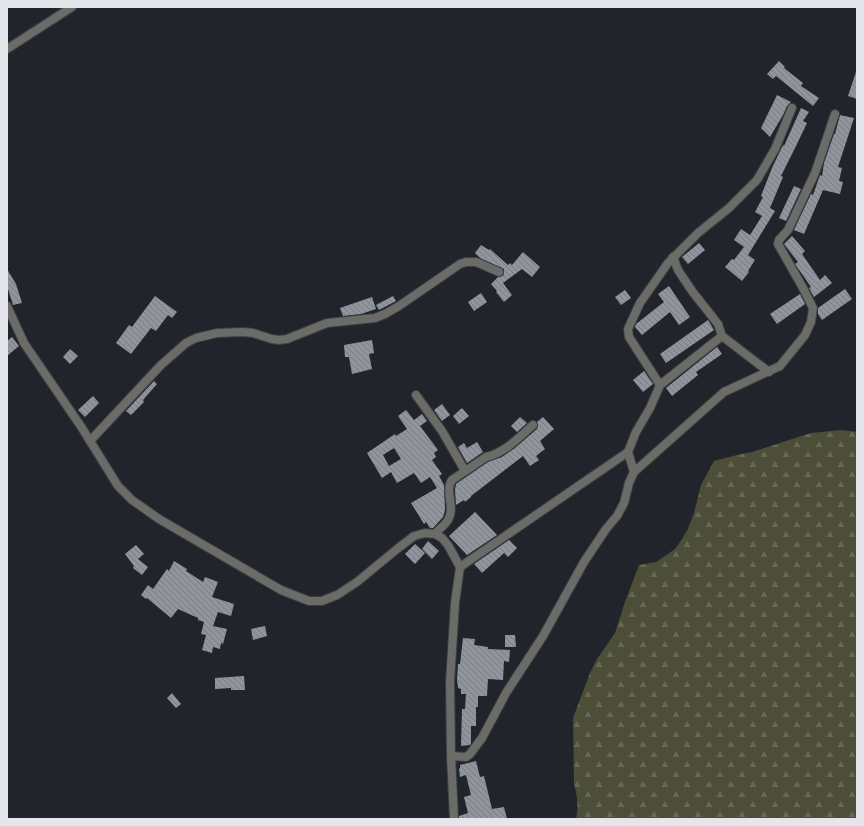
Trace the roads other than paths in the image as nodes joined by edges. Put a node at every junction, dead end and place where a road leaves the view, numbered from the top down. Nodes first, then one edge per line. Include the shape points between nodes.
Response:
1 (72, 7) edge
2 (7, 49) edge
3 (792, 108) dead end
4 (835, 114) dead end
5 (673, 257) junction
6 (499, 272) dead end
7 (7, 306) edge
8 (722, 336) junction
9 (769, 372) junction
10 (660, 385) junction
11 (416, 394) dead end
12 (533, 425) dead end
13 (90, 441) junction
14 (628, 452) junction
15 (465, 471) junction
16 (634, 472) junction
17 (435, 534) junction
18 (460, 567) junction
19 (451, 756) junction
20 (454, 819) edge

1 - 2 street
3 - 5 street via 775,149 757,180
4 - 9 street via 815,173 788,230 778,244 813,308 811,322 806,335 793,351 780,366
5 - 8 street via 692,291 718,324
5 - 10 street via 640,303 628,329 629,337
6 - 13 street via 476,262 466,262 380,317 327,323 288,339 272,339 253,333 237,332 196,338 186,343 161,365
7 - 13 street via 24,343
8 - 9 street
8 - 10 street
9 - 16 street via 724,392
10 - 14 street
11 - 15 street via 442,431
12 - 15 street via 505,449 486,457
13 - 17 street via 118,486 132,500 159,519 281,590 309,601 322,601 337,595 414,536 424,533
14 - 16 street
14 - 18 street
15 - 17 street via 450,482 448,521
16 - 19 street via 617,516 584,562 482,738 466,757
17 - 18 street via 448,545
18 - 19 street via 454,603 450,682
19 - 20 street

